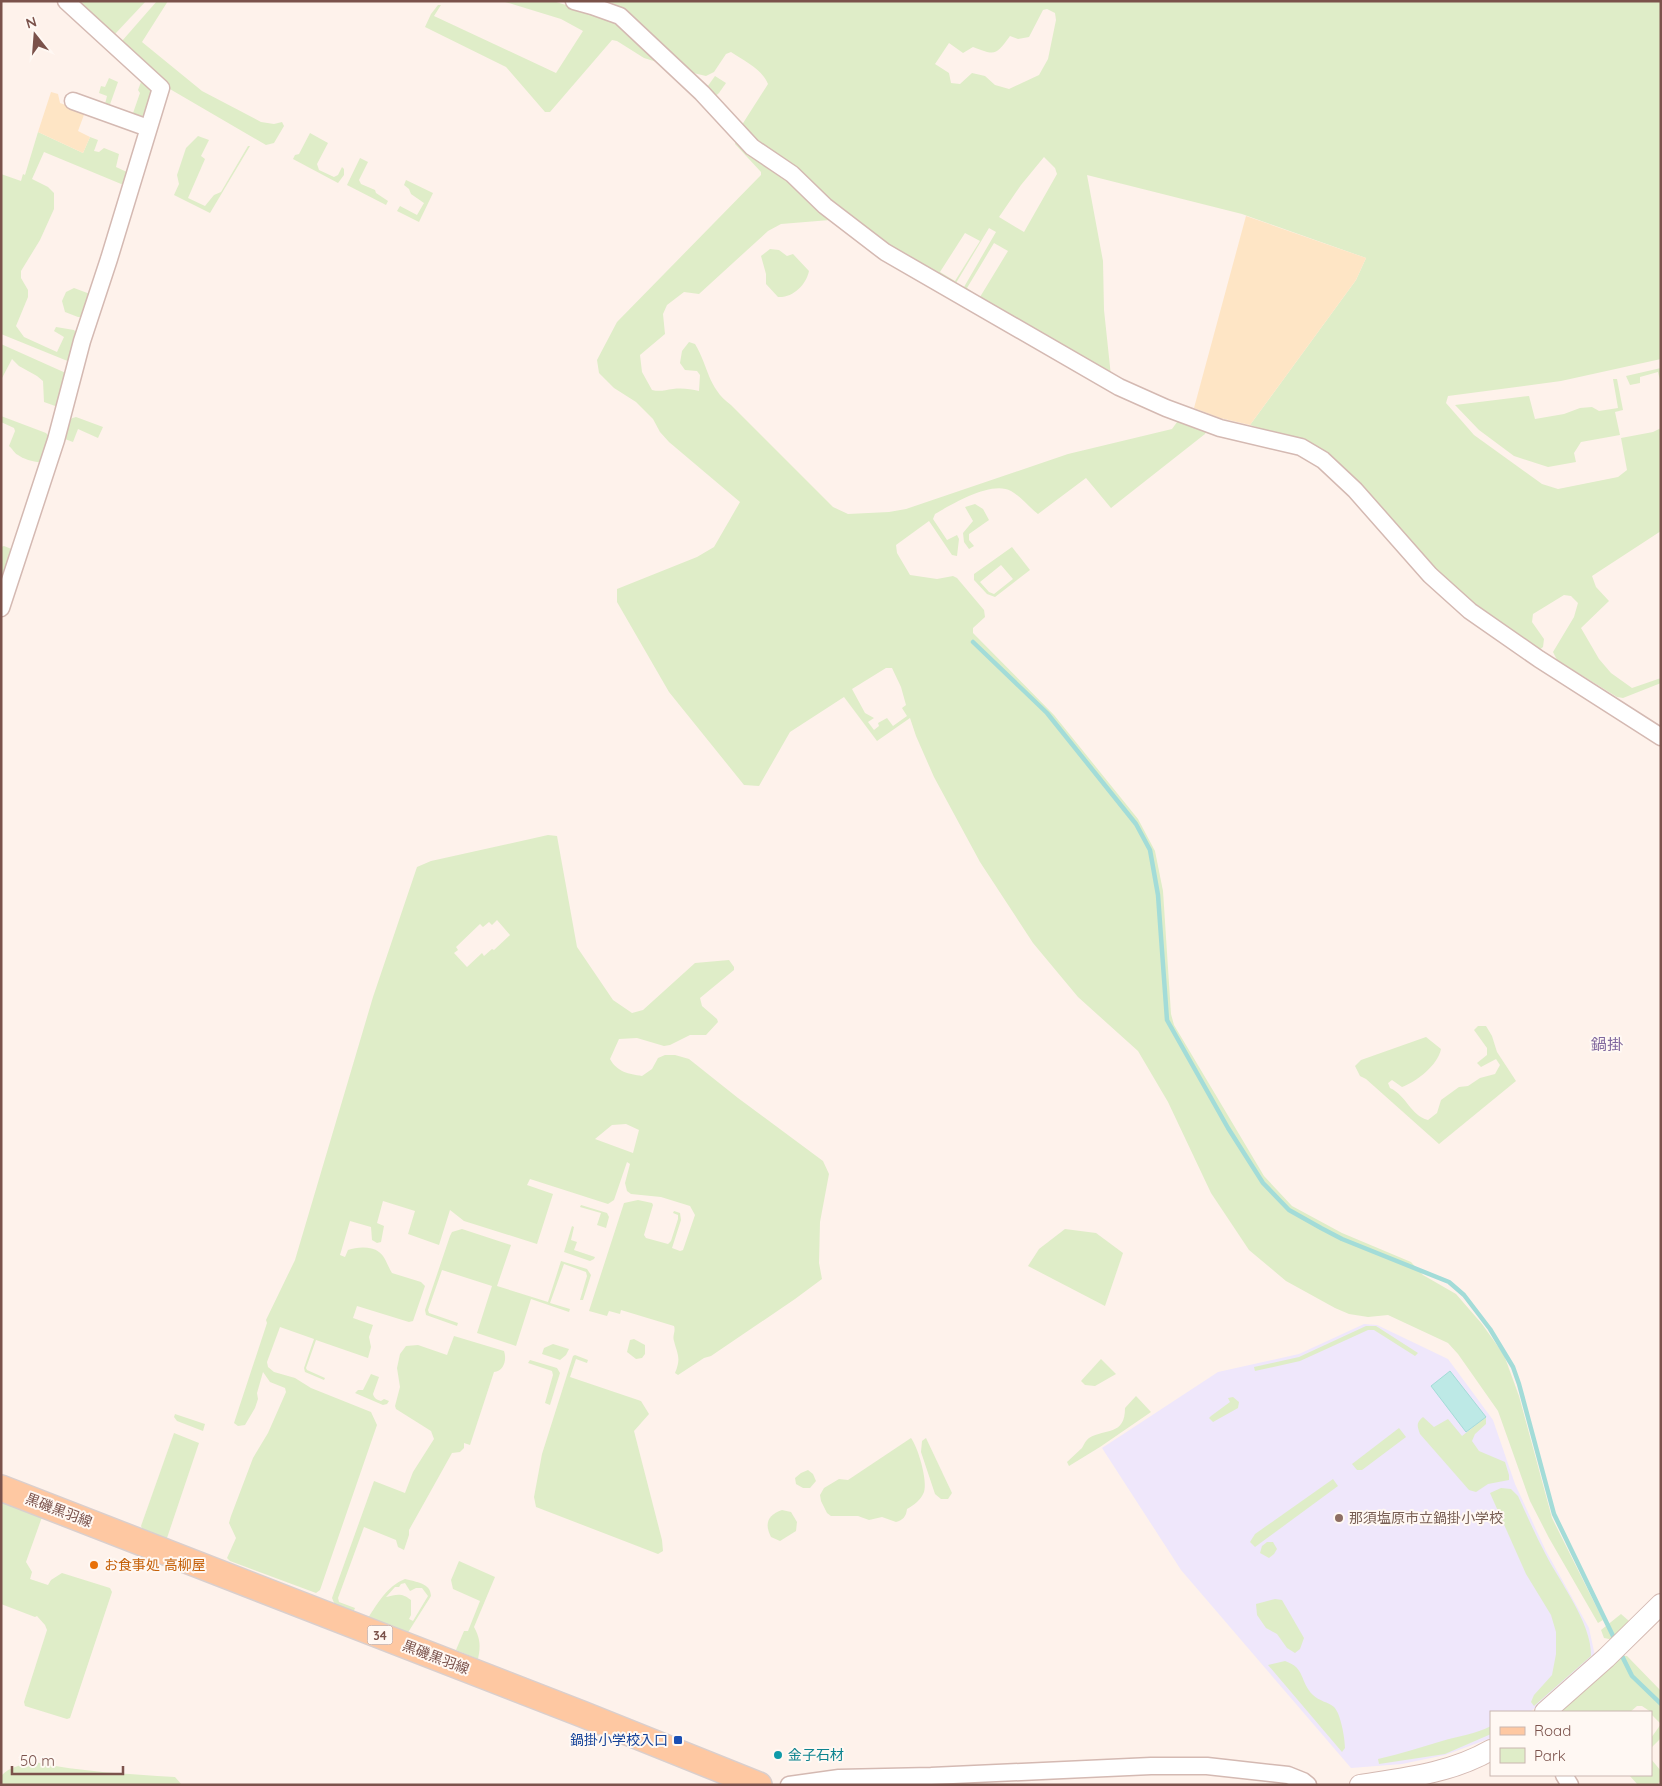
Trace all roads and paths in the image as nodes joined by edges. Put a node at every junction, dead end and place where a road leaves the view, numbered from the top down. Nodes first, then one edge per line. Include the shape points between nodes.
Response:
1 (66, 1) edge
2 (574, 1) edge
3 (73, 101) dead end
4 (148, 128) junction
5 (1, 608) edge
6 (1661, 737) edge
7 (1, 1488) edge
8 (1661, 1604) edge
9 (1546, 1711) edge
10 (1490, 1751) edge
11 (747, 1784) edge
12 (789, 1785) edge
13 (1308, 1785) edge
14 (1360, 1785) edge

1 - 4 street via 161,88
2 - 6 street via 620,16 702,93 752,147 792,174 825,206 885,252 1126,390 1220,428 1301,447 1323,460 1355,490 1430,575 1470,611
3 - 4 street
4 - 5 street via 82,341 56,440
7 - 11 main road, 黒磯黒羽線 / 34 via 582,1714
8 - 9 street
10 - 14 street via 1451,1768
12 - 13 street via 839,1778 1207,1766 1288,1775

